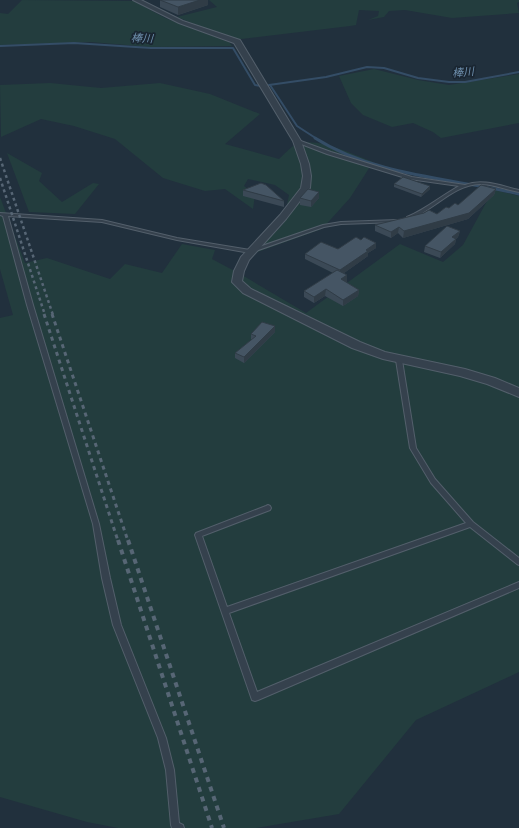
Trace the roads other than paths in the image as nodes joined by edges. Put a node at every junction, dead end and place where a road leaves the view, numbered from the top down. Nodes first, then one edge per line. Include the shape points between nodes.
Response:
1 (136, 0) edge
2 (297, 141) junction
3 (465, 186) junction
4 (519, 191) edge
5 (3, 215) edge
6 (250, 252) junction
7 (400, 360) junction
8 (519, 393) edge
9 (268, 508) dead end
10 (471, 524) junction
11 (519, 562) edge
12 (519, 585) edge
13 (226, 611) junction
14 (180, 828) edge

1 - 2 street via 181,22 237,42
2 - 3 lane via 411,178
2 - 6 street via 307,176 305,188 284,217
3 - 4 lane via 481,183
3 - 6 lane via 410,218 323,226
5 - 6 lane via 102,221 177,239
5 - 14 lane via 96,524 117,625 162,738 170,770 175,825
6 - 7 street via 239,271 237,282 247,291 356,345
7 - 8 street via 461,372
7 - 10 lane via 413,448 433,481
9 - 13 lane via 198,535
10 - 11 lane
10 - 13 lane
12 - 13 lane via 255,698

